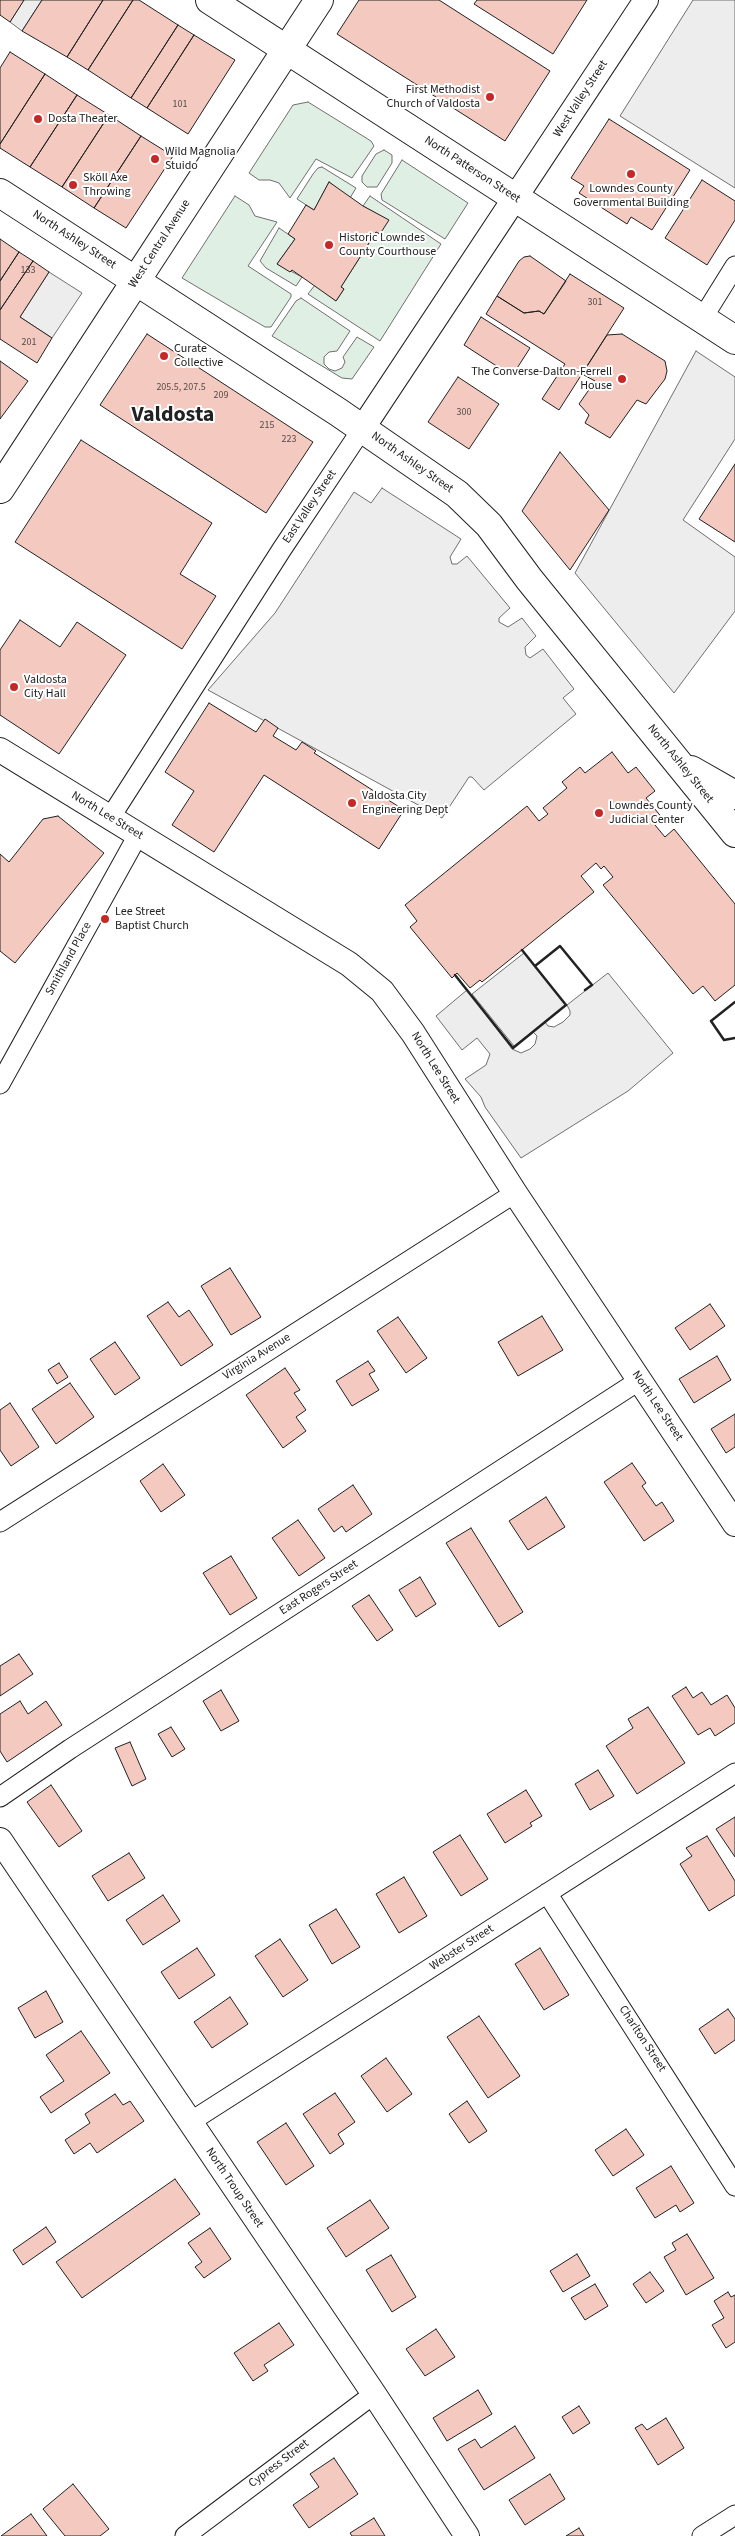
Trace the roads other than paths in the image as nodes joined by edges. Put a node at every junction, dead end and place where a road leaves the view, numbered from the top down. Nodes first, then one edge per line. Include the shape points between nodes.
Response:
1 (210, 0) edge
2 (319, 0) edge
3 (646, 0) edge
4 (286, 50) junction
5 (0, 192) edge
6 (516, 198) junction
7 (735, 266) edge
8 (136, 280) junction
9 (702, 319) junction
10 (735, 340) edge
11 (362, 429) junction
12 (0, 488) edge
13 (0, 750) edge
14 (679, 763) junction
15 (735, 795) edge
16 (110, 818) junction
17 (735, 833) edge
18 (138, 835) junction
19 (0, 1084) edge
20 (516, 1193) junction
21 (640, 1380) junction
22 (0, 1522) edge
23 (735, 1524) edge
24 (735, 1773) edge
25 (0, 1797) edge
26 (0, 1840) edge
27 (547, 1893) junction
28 (190, 2122) junction
29 (735, 2186) edge
30 (374, 2394) junction
31 (735, 2515) edge
32 (185, 2536) edge
33 (467, 2536) edge
34 (702, 2536) edge

1 - 4 main road, North Patterson Street
2 - 4 main road, West Central Avenue
3 - 6 street, West Valley Street
4 - 6 main road, North Patterson Street
4 - 8 main road, West Central Avenue
5 - 8 main road, North Ashley Street
6 - 9 main road, North Patterson Street
6 - 11 street, East Valley Street
7 - 9 street
8 - 11 main road, North Ashley Street
8 - 12 main road, West Central Avenue
9 - 10 main road, North Patterson Street
11 - 14 main road, North Ashley Street via 457,494 489,525
11 - 16 street, East Valley Street
13 - 16 street, North Lee Street
14 - 15 main road
14 - 17 main road, North Ashley Street
16 - 18 street, North Lee Street
18 - 19 street, Smithland Place
18 - 20 street, North Lee Street via 369,978 400,1013
20 - 21 street, North Lee Street
20 - 22 street, Virginia Avenue
21 - 23 street, North Lee Street
21 - 25 street, East Rogers Street
24 - 27 street, Webster Street
26 - 28 street, North Troup Street
27 - 28 street, Webster Street
27 - 29 street, Charlton Street
28 - 30 street, North Troup Street
30 - 32 street, Cypress Street
30 - 33 street, North Troup Street
31 - 34 street

